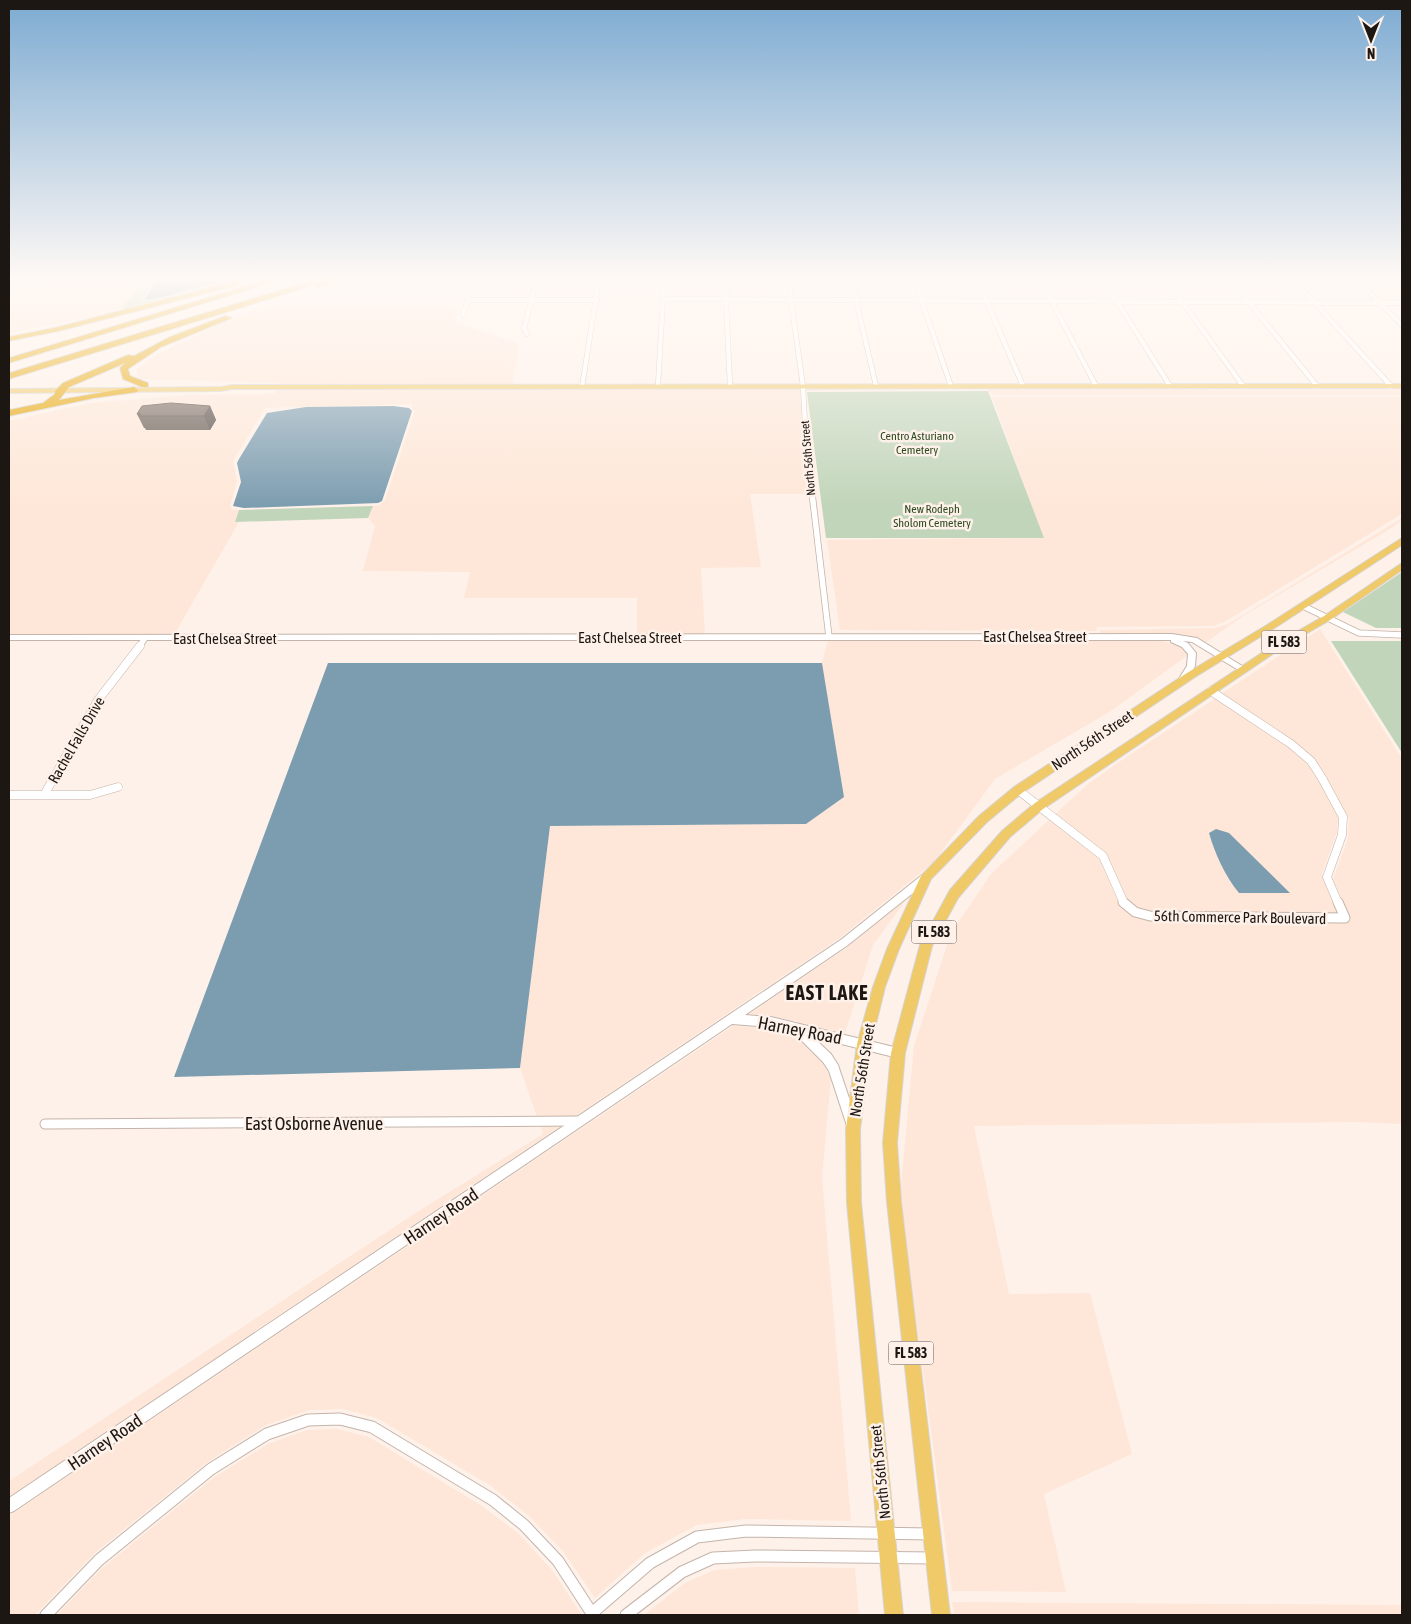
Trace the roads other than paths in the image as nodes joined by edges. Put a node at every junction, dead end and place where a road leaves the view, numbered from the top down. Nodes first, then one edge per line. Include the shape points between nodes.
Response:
1 (30, 355) edge
2 (78, 355) edge
3 (139, 355) edge
4 (141, 355) edge
5 (587, 355) edge
6 (660, 355) edge
7 (729, 355) edge
8 (799, 355) edge
9 (869, 355) edge
10 (940, 355) edge
11 (1009, 355) edge
12 (1080, 355) edge
13 (1150, 355) edge
14 (1221, 355) edge
15 (1291, 355) edge
16 (1362, 355) edge
17 (9, 361) edge
18 (9, 376) edge
19 (9, 385) edge
20 (145, 385) junction
21 (582, 386) junction
22 (658, 386) junction
23 (730, 386) junction
24 (803, 386) junction
25 (876, 386) junction
26 (951, 386) junction
27 (1023, 386) junction
28 (1096, 386) junction
29 (1170, 386) junction
30 (1243, 386) junction
31 (1317, 386) junction
32 (1391, 386) junction
33 (1402, 386) edge
34 (232, 387) junction
35 (63, 388) junction
36 (134, 390) junction
37 (9, 391) edge
38 (46, 405) junction
39 (9, 413) edge
40 (1402, 542) edge
41 (1402, 563) edge
42 (1303, 606) junction
43 (1327, 618) junction
44 (1402, 635) edge
45 (829, 636) junction
46 (1159, 637) junction
47 (9, 638) edge
48 (145, 638) junction
49 (1222, 656) junction
50 (1243, 670) junction
51 (1182, 680) junction
52 (1211, 690) junction
53 (118, 787) dead end
54 (1018, 790) junction
55 (9, 795) edge
56 (44, 795) junction
57 (1039, 806) junction
58 (927, 876) junction
59 (731, 1020) junction
60 (795, 1028) junction
61 (864, 1044) junction
62 (898, 1054) junction
63 (582, 1121) junction
64 (45, 1124) dead end
65 (853, 1129) junction
66 (9, 1506) edge
67 (886, 1533) junction
68 (931, 1534) junction
69 (888, 1557) junction
70 (934, 1558) junction
71 (593, 1614) edge
72 (46, 1615) edge
73 (626, 1615) edge
74 (894, 1615) edge
75 (941, 1615) edge

1 - 17 highway
2 - 18 highway
3 - 35 highway
4 - 20 highway via 130,360 124,368 126,377
5 - 21 street
6 - 22 street
7 - 23 street
8 - 24 street, North 56th Street
9 - 25 street
10 - 26 street
11 - 27 street
12 - 28 street
13 - 29 street
14 - 30 street
15 - 31 street
16 - 32 street
19 - 35 main road
20 - 34 main road via 224,384
20 - 35 main road
21 - 22 main road
21 - 34 main road
22 - 23 main road
23 - 24 main road
24 - 25 main road
24 - 45 street, North 56th Street via 808,470
25 - 26 main road
26 - 27 main road
27 - 28 main road
28 - 29 main road
29 - 30 main road
30 - 31 main road
31 - 32 main road
32 - 33 main road
34 - 36 main road
35 - 36 main road
35 - 37 main road
35 - 38 highway via 56,400
36 - 38 highway
38 - 39 highway
40 - 42 main road, North 56th Street / FL 583
41 - 43 main road, North 56th Street / FL 583
42 - 43 street
42 - 49 main road, North 56th Street / FL 583
43 - 44 street via 1359,633
43 - 50 main road, North 56th Street / FL 583
45 - 46 street, East Chelsea Street
45 - 48 street, East Chelsea Street
46 - 49 street, East Chelsea Street via 1188,638
46 - 51 street via 1180,642 1192,653 1191,666
47 - 48 street, East Chelsea Street
48 - 56 street, Rachel Falls Drive via 98,700
49 - 50 street, East Chelsea Street
49 - 51 main road, North 56th Street / FL 583
50 - 52 main road, North 56th Street / FL 583
51 - 54 main road, North 56th Street / FL 583
52 - 57 main road, North 56th Street / FL 583
52 - 57 street, 56th Commerce Park Boulevard via 1291,744 1311,761 1322,778 1343,817 1342,835 1328,877 1345,918 1185,918 1135,912 1124,904 1103,856
53 - 56 street via 90,795
54 - 57 street, 56th Commerce Park Boulevard
54 - 58 main road, North 56th Street / FL 583 via 983,819
55 - 56 street
57 - 62 main road, North 56th Street / FL 583 via 1006,834 954,894 926,945
58 - 59 street via 845,942
58 - 61 main road, North 56th Street / FL 583 via 893,949
59 - 60 street, Harney Road via 771,1022
59 - 63 street, Harney Road
60 - 61 street, Harney Road
60 - 65 street via 827,1058 834,1070
61 - 62 street, Harney Road
61 - 65 main road, North 56th Street / FL 583
62 - 68 main road, North 56th Street / FL 583 via 890,1143 894,1202
63 - 64 street, East Osborne Avenue
63 - 66 street, Harney Road
65 - 67 main road, North 56th Street / FL 583 via 854,1203
67 - 68 street
67 - 69 main road, North 56th Street / FL 583
67 - 71 street via 746,1531 697,1537 650,1563
68 - 70 main road, North 56th Street / FL 583
69 - 70 street
69 - 73 street via 713,1558 682,1572
69 - 74 main road, North 56th Street / FL 583
70 - 75 main road, North 56th Street / FL 583
71 - 72 street via 558,1561 524,1524 487,1496 372,1427 340,1419 308,1420 274,1431 211,1469 99,1560

